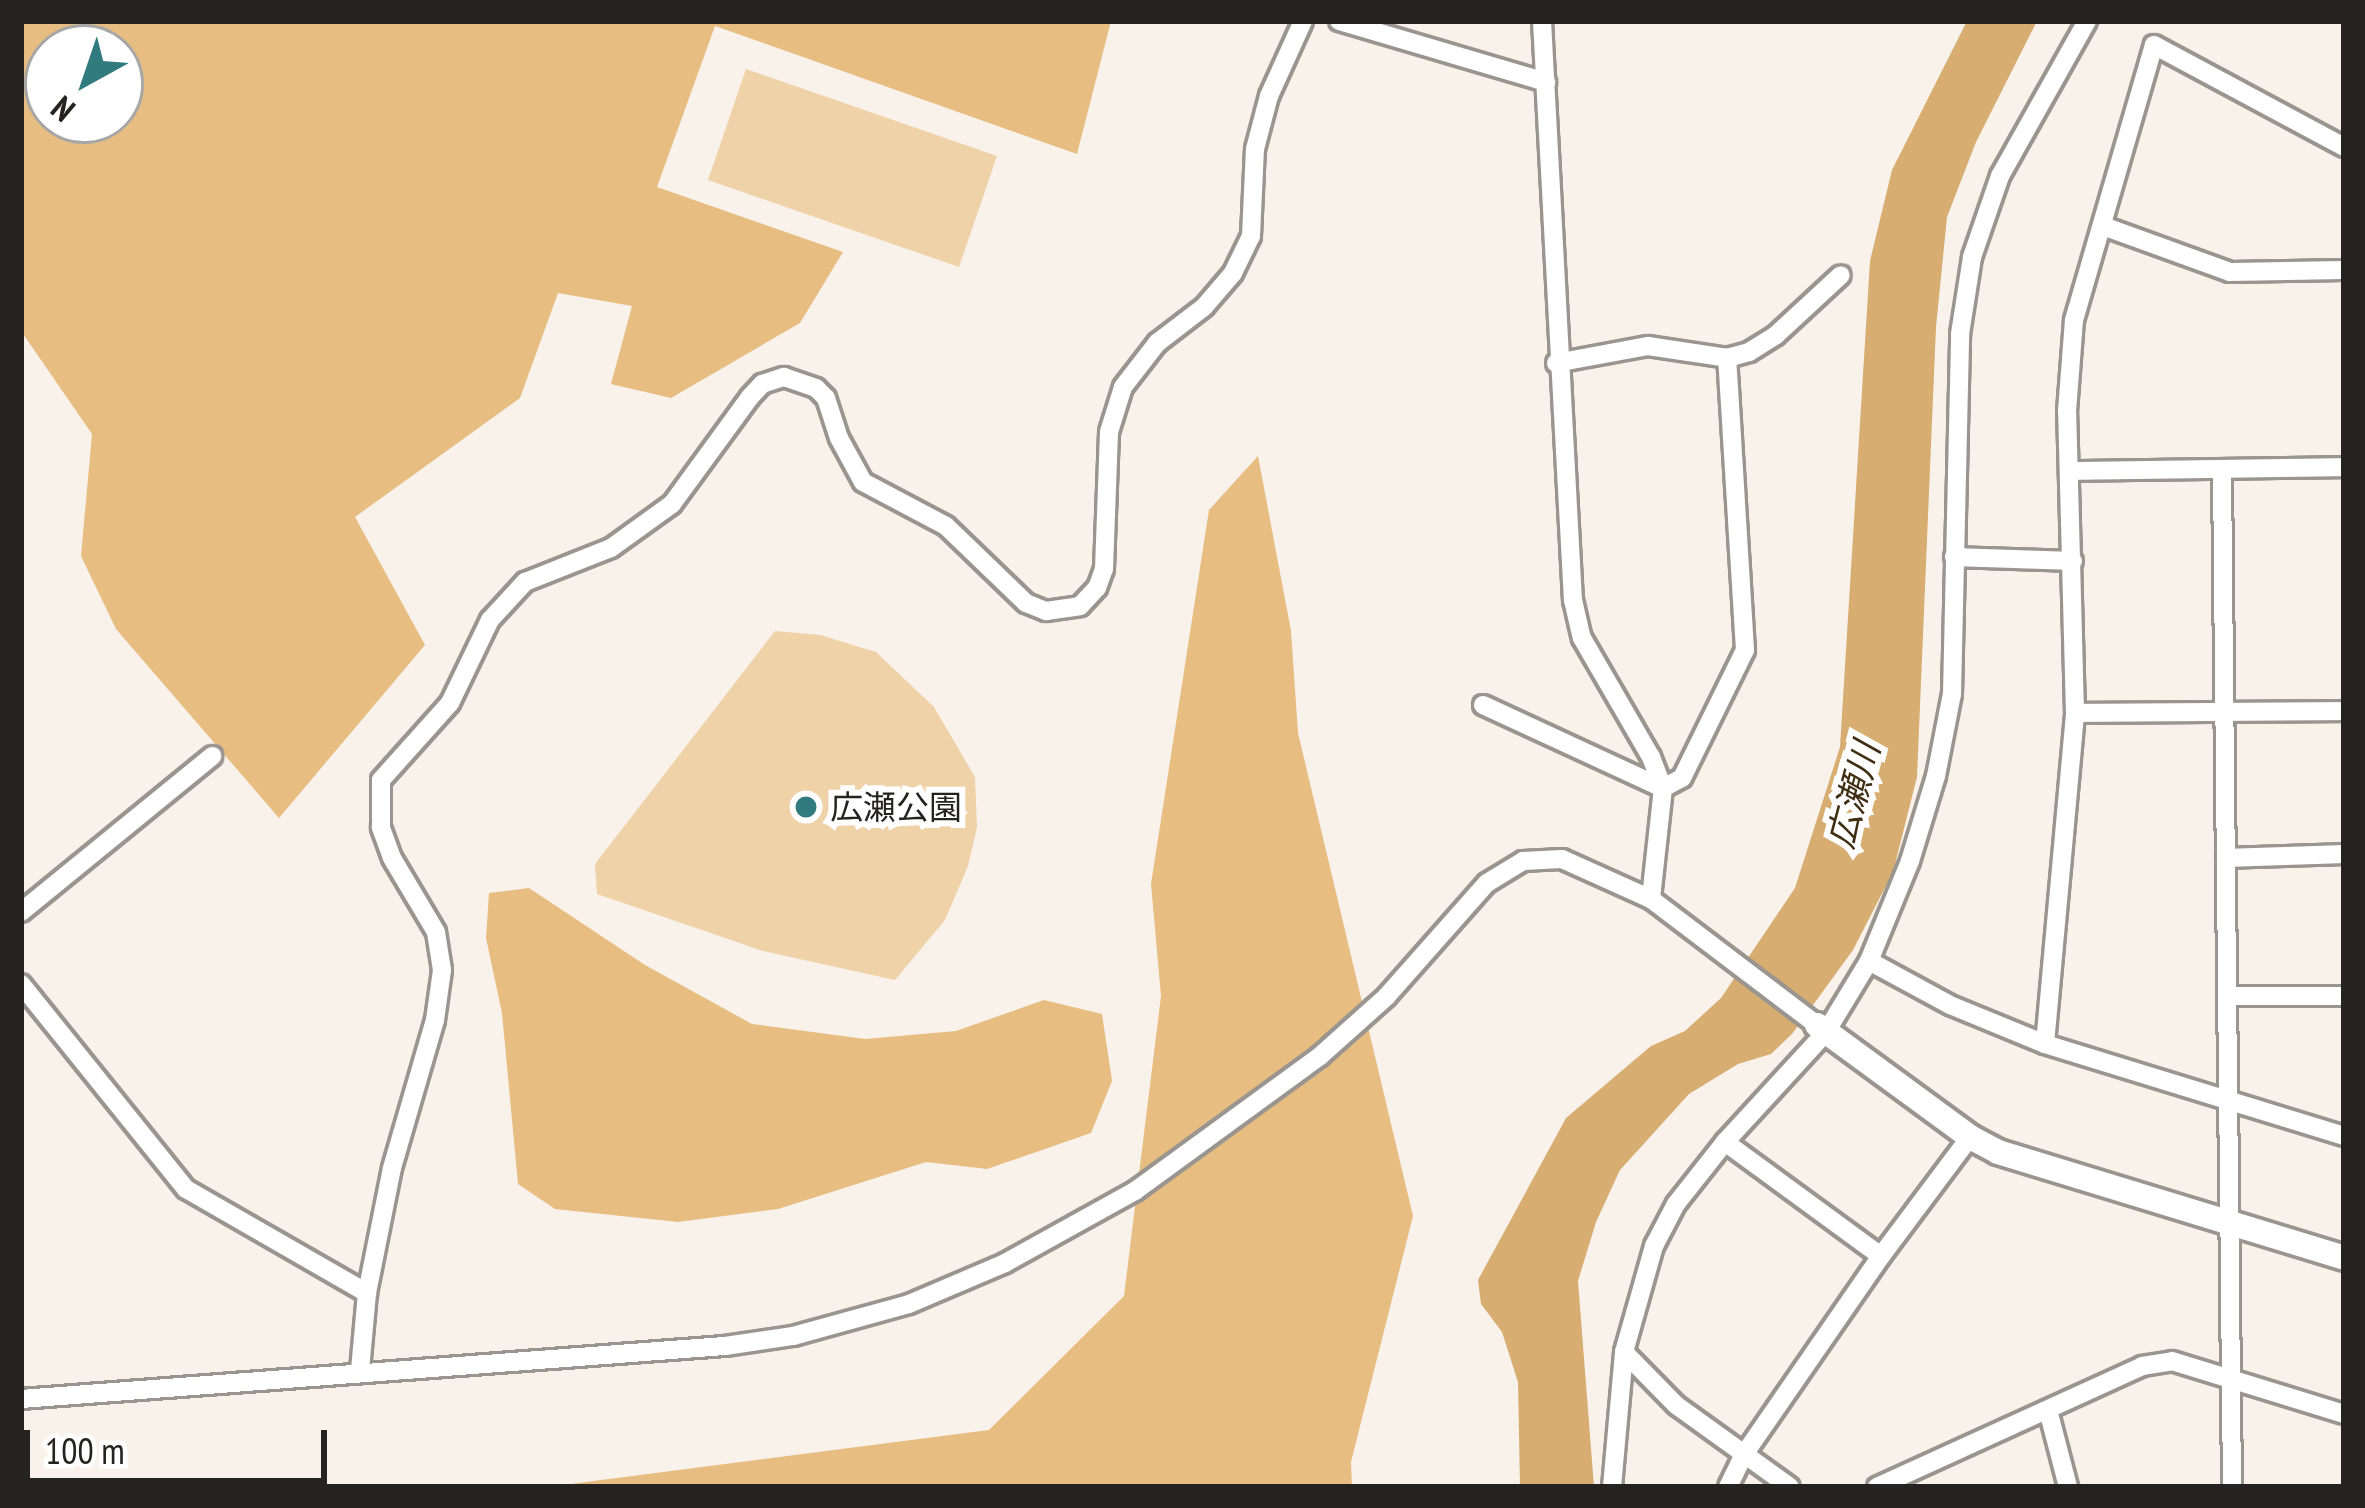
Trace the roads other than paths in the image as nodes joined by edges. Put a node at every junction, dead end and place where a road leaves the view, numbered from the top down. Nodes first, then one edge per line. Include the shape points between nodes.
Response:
1 (1303, 21) edge
2 (1340, 21) edge
3 (1542, 21) edge
4 (2086, 21) edge
5 (1546, 82) junction
6 (2344, 147) edge
7 (2103, 226) junction
8 (2344, 270) edge
9 (1841, 275) dead end
10 (1727, 358) junction
11 (1556, 363) junction
12 (2344, 467) edge
13 (2222, 469) junction
14 (2072, 471) junction
15 (1954, 557) junction
16 (2073, 561) junction
17 (1483, 705) dead end
18 (2344, 711) edge
19 (2225, 712) junction
20 (2075, 713) junction
21 (212, 756) dead end
22 (1663, 788) junction
23 (2344, 854) edge
24 (2226, 858) junction
25 (1652, 899) junction
26 (21, 912) edge
27 (1869, 961) junction
28 (21, 984) edge
29 (2344, 996) edge
30 (2227, 997) junction
31 (1821, 1028) junction
32 (2045, 1044) junction
33 (2228, 1097) junction
34 (2344, 1136) edge
35 (1970, 1137) junction
36 (1725, 1142) junction
37 (2229, 1222) junction
38 (1881, 1256) junction
39 (2344, 1258) edge
40 (367, 1293) junction
41 (1624, 1352) junction
42 (360, 1370) junction
43 (2228, 1378) junction
44 (21, 1399) edge
45 (2048, 1410) junction
46 (2344, 1414) edge
47 (1743, 1456) junction
48 (1612, 1487) edge
49 (1728, 1487) edge
50 (1790, 1487) edge
51 (1877, 1487) edge
52 (2068, 1487) edge
53 (2232, 1487) edge

1 - 40 street via 1269,96 1255,149 1251,236 1233,273 1157,343 1123,387 1109,432 1102,578 1080,606 1026,603 946,526 862,482 826,398 784,377 750,397 662,513 610,548 525,582 490,620 450,703 381,780 381,827 436,932 442,970
2 - 5 street
3 - 5 street
4 - 15 street via 2000,176 1972,256 1960,334
5 - 11 street
6 - 7 street via 2154,45
7 - 8 street via 2230,272
7 - 14 street via 2074,320
9 - 10 street via 1776,334
10 - 11 street via 1648,346
10 - 22 street via 1745,650 1682,778
11 - 22 street via 1582,638
12 - 13 street
13 - 14 street
13 - 19 street
14 - 16 street
15 - 16 street
15 - 27 street via 1952,694 1936,776
16 - 20 street
17 - 22 street
18 - 19 street
19 - 20 street
19 - 24 street
20 - 32 street
21 - 26 street
22 - 25 street
23 - 24 street
24 - 30 street
25 - 31 street
25 - 42 street via 1562,859 1502,871 1320,1056 1135,1191 1005,1263 909,1304 725,1346
27 - 31 street
27 - 32 street
28 - 40 street via 186,1189
29 - 30 street
30 - 33 street
31 - 35 street
31 - 36 street
32 - 33 street
33 - 34 street
33 - 37 street
35 - 37 street
35 - 38 street
36 - 38 street
36 - 41 street via 1654,1246
37 - 39 street
37 - 43 street
38 - 47 street
40 - 42 street
41 - 47 street
41 - 48 street
42 - 44 street
43 - 45 street via 2172,1361 2142,1366
43 - 46 street
43 - 53 street
45 - 51 street
45 - 52 street
47 - 49 street
47 - 50 street

